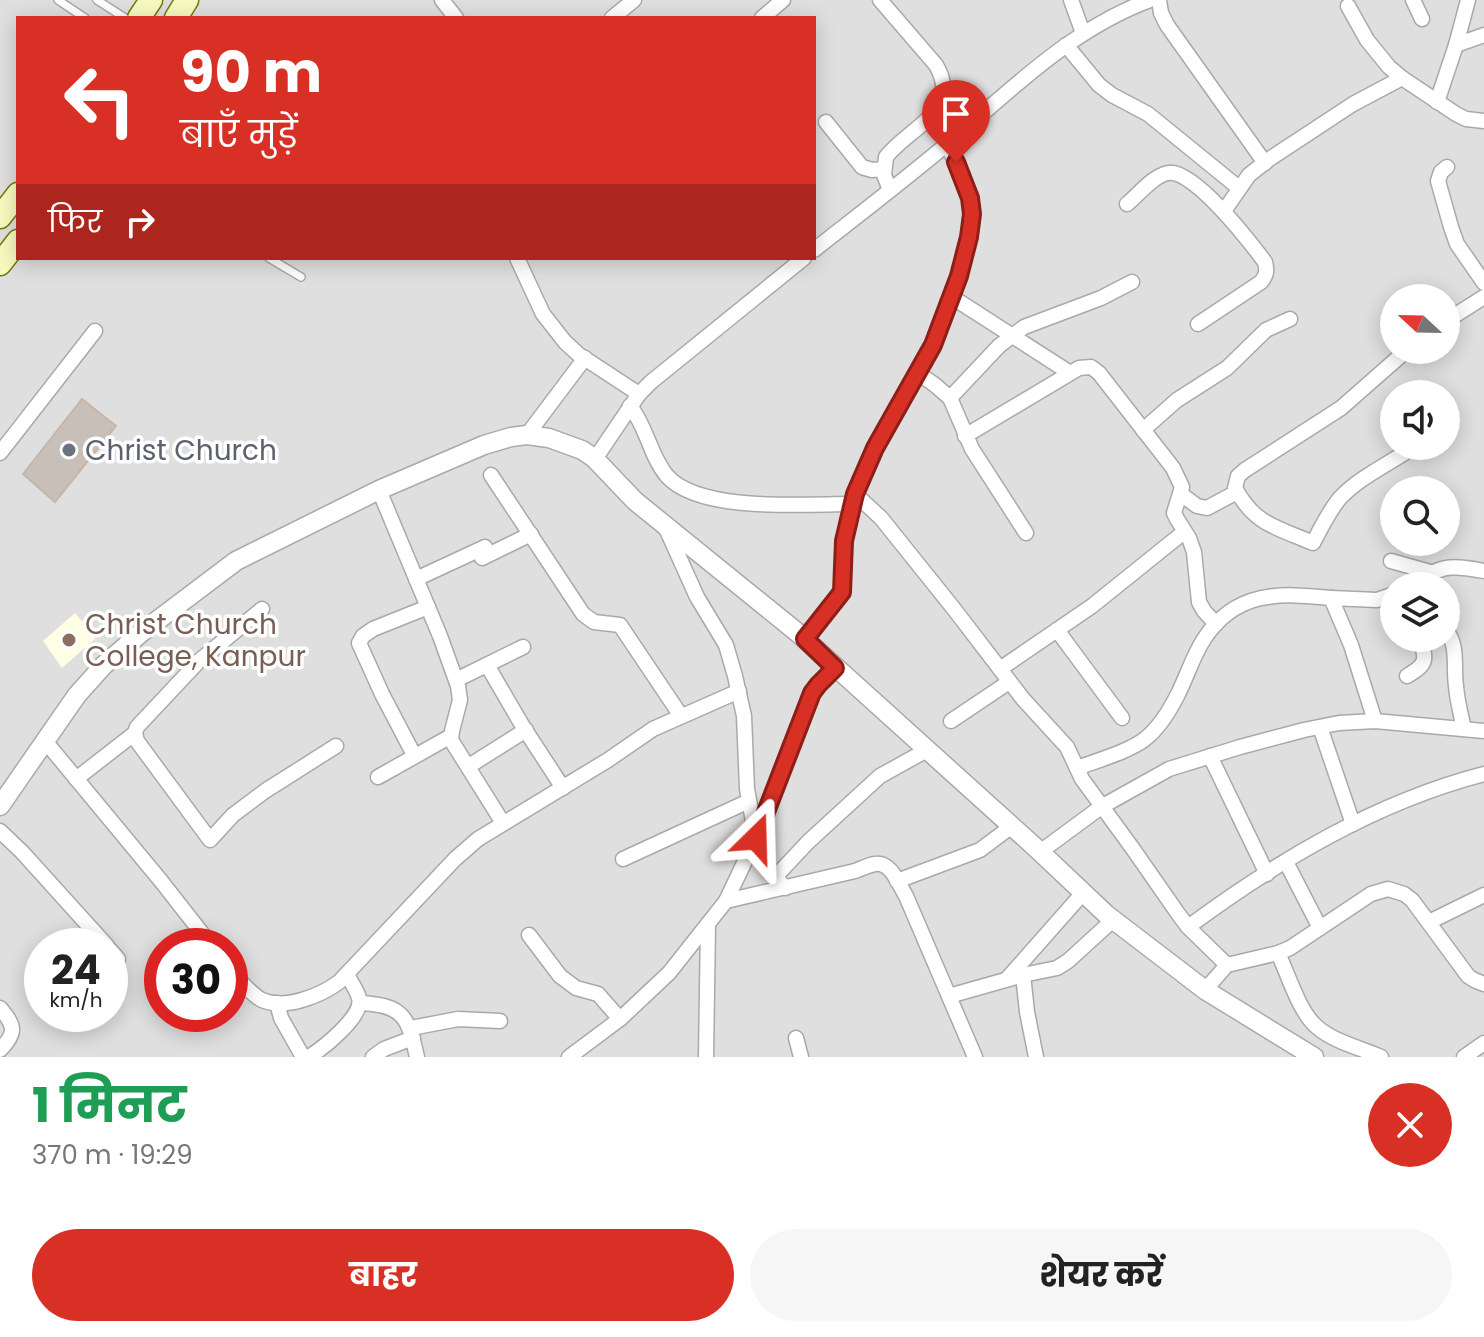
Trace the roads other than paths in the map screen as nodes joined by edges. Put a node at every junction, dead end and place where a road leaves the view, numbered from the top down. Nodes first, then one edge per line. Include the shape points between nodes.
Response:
1 (58, 0) edge
2 (97, 0) edge
3 (442, 0) edge
4 (634, 0) edge
5 (783, 0) edge
6 (880, 0) edge
7 (1071, 0) edge
8 (1150, 0) edge
9 (1159, 0) edge
10 (1413, 0) edge
11 (1468, 0) edge
12 (1348, 6) dead end
13 (82, 16) edge
14 (122, 16) edge
15 (454, 16) edge
16 (614, 16) edge
17 (764, 16) edge
18 (1422, 19) dead end
19 (1083, 33) junction
20 (1484, 35) edge
21 (1066, 45) junction
22 (1456, 45) junction
23 (1402, 78) junction
24 (1437, 102) junction
25 (1484, 121) edge
26 (826, 122) dead end
27 (947, 144) junction
28 (1265, 163) junction
29 (1447, 167) dead end
30 (884, 169) junction
31 (1239, 188) junction
32 (890, 190) junction
33 (16, 197) edge
34 (1127, 204) dead end
35 (1224, 211) junction
36 (0, 217) edge
37 (16, 244) edge
38 (816, 248) edge
39 (272, 260) edge
40 (518, 260) edge
41 (802, 260) edge
42 (0, 264) edge
43 (301, 277) dead end
44 (1132, 282) dead end
45 (1484, 283) edge
46 (952, 297) junction
47 (1484, 297) edge
48 (1460, 312) edge
49 (1290, 319) dead end
50 (1198, 324) dead end
51 (95, 331) dead end
52 (1013, 336) junction
53 (585, 358) junction
54 (1391, 364) edge
55 (918, 373) junction
56 (1070, 373) junction
57 (950, 398) junction
58 (635, 400) junction
59 (1143, 430) junction
60 (527, 435) junction
61 (965, 436) junction
62 (0, 453) edge
63 (595, 459) junction
64 (1394, 460) edge
65 (491, 475) dead end
66 (379, 490) junction
67 (1237, 492) junction
68 (1181, 494) junction
69 (853, 499) junction
70 (665, 525) junction
71 (1184, 532) junction
72 (1026, 533) dead end
73 (531, 534) junction
74 (1391, 561) dead end
75 (1484, 571) edge
76 (1430, 572) joint
77 (416, 579) junction
78 (1331, 598) junction
79 (1380, 599) edge
80 (428, 607) junction
81 (262, 609) dead end
82 (1216, 624) junction
83 (1057, 630) junction
84 (805, 639) junction
85 (523, 647) dead end
86 (1425, 652) edge
87 (1455, 652) edge
88 (487, 665) junction
89 (835, 668) junction
90 (1000, 669) junction
91 (1407, 676) dead end
92 (456, 680) junction
93 (1009, 682) junction
94 (739, 691) junction
95 (681, 716) junction
96 (1122, 718) dead end
97 (951, 721) dead end
98 (1375, 721) junction
99 (1320, 727) junction
100 (1464, 729) junction
101 (526, 730) junction
102 (1484, 731) edge
103 (135, 733) junction
104 (451, 736) junction
105 (45, 741) junction
106 (336, 746) dead end
107 (927, 750) junction
108 (414, 755) junction
109 (1210, 756) junction
110 (469, 766) junction
111 (1077, 768) junction
112 (1484, 774) edge
113 (378, 777) dead end
114 (76, 779) junction
115 (563, 788) junction
116 (749, 801) junction
117 (0, 806) edge
118 (1101, 807) junction
119 (503, 823) junction
120 (1353, 824) junction
121 (1012, 826) junction
122 (0, 831) edge
123 (756, 838) junction
124 (1040, 852) junction
125 (623, 859) dead end
126 (1286, 862) junction
127 (1267, 874) junction
128 (897, 881) junction
129 (785, 888) junction
130 (1083, 893) junction
131 (1484, 895) edge
132 (726, 901) junction
133 (1113, 920) junction
134 (1429, 922) junction
135 (708, 924) junction
136 (1188, 927) junction
137 (91, 928) edge
138 (198, 928) edge
139 (1320, 928) junction
140 (529, 935) dead end
141 (1278, 953) junction
142 (1227, 965) junction
143 (347, 974) junction
144 (1023, 975) junction
145 (1006, 979) junction
146 (1484, 984) edge
147 (248, 988) edge
148 (1205, 990) junction
149 (949, 996) junction
150 (277, 1003) junction
151 (360, 1003) junction
152 (0, 1008) edge
153 (620, 1019) junction
154 (500, 1021) dead end
155 (412, 1033) junction
156 (796, 1038) dead end
157 (1484, 1043) edge
158 (0, 1050) edge
159 (1296, 1051) edge
160 (1467, 1056) edge
161 (306, 1057) edge
162 (373, 1057) edge
163 (417, 1057) edge
164 (569, 1057) edge
165 (706, 1057) edge
166 (801, 1057) edge
167 (975, 1057) edge
168 (1036, 1057) edge
169 (1314, 1057) edge
170 (1381, 1057) edge

1 - 13 lane
2 - 14 lane
3 - 15 street
4 - 16 street
5 - 17 street
6 - 30 street via 936,65 945,86 937,110 890,152
7 - 19 street
8 - 19 street
9 - 28 street via 1167,25
10 - 18 street
11 - 22 street
12 - 23 street via 1378,55
19 - 21 street
20 - 22 street
21 - 27 street
21 - 31 street via 1099,85 1148,114
22 - 24 street
23 - 24 street
23 - 28 street
24 - 25 street via 1466,119
26 - 30 street via 862,167
27 - 32 street
27 - 46 street via 972,214
28 - 31 street
29 - 45 street via 1438,181 1451,227
30 - 32 street
31 - 35 street
32 - 38 street
33 - 36 main road
34 - 35 street via 1158,178 1176,173
35 - 50 street via 1267,269 1261,282
37 - 42 main road
39 - 43 lane
40 - 53 street via 543,314
41 - 58 street
44 - 52 street
46 - 52 street
46 - 55 street
47 - 48 street
49 - 59 street via 1266,330 1227,368
51 - 62 street
52 - 56 street
52 - 57 street
53 - 58 street
53 - 60 street
54 - 67 street via 1341,408 1245,470 1235,482
55 - 57 street
55 - 69 street
56 - 59 street via 1086,366 1099,373
56 - 61 street
57 - 61 street
58 - 63 street
58 - 69 street via 660,466 689,491 745,503
59 - 68 street via 1181,482
60 - 63 street via 566,443
60 - 66 street via 484,445
61 - 72 street
63 - 70 street
64 - 67 street via 1341,497 1313,543 1267,524 1251,513
65 - 73 street
66 - 77 street
66 - 105 street via 236,561 104,665
67 - 68 street via 1207,508
68 - 71 street via 1174,513
69 - 84 street via 844,541 842,592
69 - 90 street via 881,518
70 - 84 street
70 - 94 street via 697,597 726,645
71 - 82 street via 1194,552 1199,602
71 - 83 street
73 - 77 street
73 - 95 street via 583,614 594,622 620,625
74 - 76 street
75 - 76 street via 1452,567
77 - 80 street
78 - 79 street
78 - 82 street via 1266,597 1229,611
78 - 98 street
80 - 92 street
80 - 108 street via 373,629 359,643
81 - 103 street via 199,661
82 - 111 street via 1169,710 1145,740
83 - 90 street
83 - 96 street
84 - 89 street
85 - 88 street
86 - 91 street via 1424,664
87 - 100 street
88 - 92 street
88 - 101 street
89 - 107 street
89 - 123 street via 812,693
90 - 93 street
92 - 104 street via 460,700
93 - 97 street
93 - 111 street via 1067,747
94 - 95 street
94 - 116 street
95 - 115 street
98 - 99 street
98 - 100 street
99 - 109 street
99 - 120 street
100 - 102 street
101 - 110 street
101 - 115 street
103 - 106 street via 142,750 210,840 265,791
103 - 114 street
104 - 108 street
104 - 110 street
105 - 114 street
105 - 117 street
107 - 121 street
107 - 129 street via 880,776 808,842 778,874
108 - 113 street
109 - 118 street via 1169,769
109 - 127 street
110 - 119 street
111 - 118 street
112 - 120 street
114 - 138 street
115 - 119 street
116 - 123 street
116 - 125 street
118 - 124 street
118 - 136 street
119 - 143 street via 455,859
120 - 126 street
121 - 124 street
121 - 128 street via 980,850
122 - 137 street
123 - 132 street
124 - 130 street
126 - 127 street
126 - 139 street
127 - 136 street
128 - 129 street via 888,868 876,863
128 - 149 street
129 - 132 street
130 - 133 street
130 - 145 street
131 - 134 street
132 - 135 street
133 - 144 street via 1063,965
133 - 148 street
134 - 139 street via 1412,900 1388,889 1371,894
134 - 146 street via 1468,976
135 - 153 street via 669,973
135 - 165 street
136 - 142 street
139 - 141 street
140 - 153 street via 560,976 598,994
141 - 142 street
141 - 170 street via 1315,1025
142 - 148 street
143 - 150 street via 329,990
143 - 151 street
144 - 145 street
144 - 168 street
145 - 149 street
147 - 150 street via 258,998
148 - 159 street
149 - 167 street
150 - 161 street
151 - 155 street via 397,1011
151 - 161 street via 330,1042
152 - 158 street via 13,1031
153 - 164 street
154 - 155 street via 458,1019
155 - 162 street
155 - 163 street
156 - 166 street
157 - 160 street
159 - 169 street

